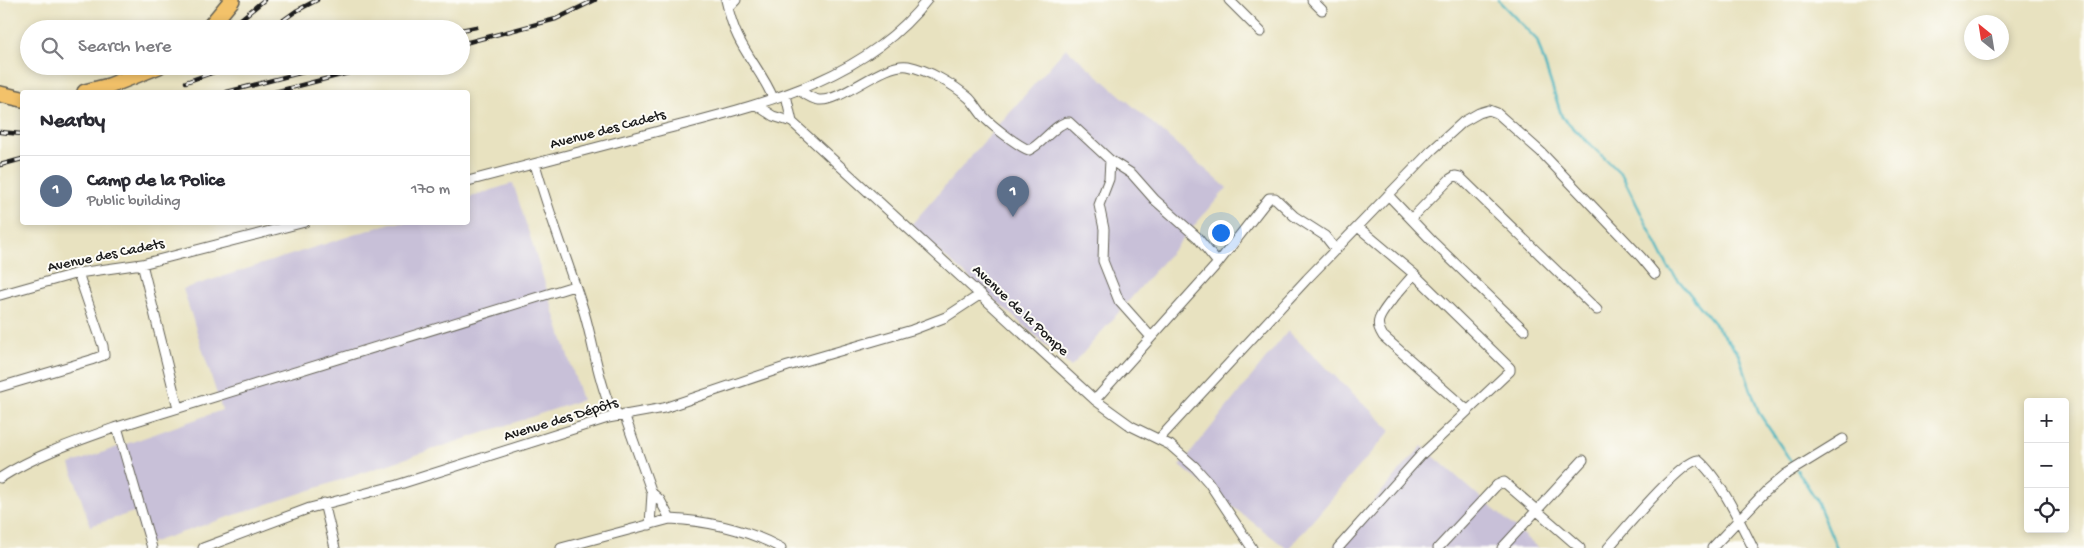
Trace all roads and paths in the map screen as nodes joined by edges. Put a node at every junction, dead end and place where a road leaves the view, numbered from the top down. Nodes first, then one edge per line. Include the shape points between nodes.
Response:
1 (232, 0) edge
2 (736, 0) edge
3 (927, 0) edge
4 (1229, 0) edge
5 (1312, 0) edge
6 (727, 4) edge
7 (1322, 10) dead end
8 (215, 20) edge
9 (1261, 32) dead end
10 (136, 75) edge
11 (93, 90) edge
12 (799, 90) junction
13 (0, 94) edge
14 (786, 95) junction
15 (773, 98) junction
16 (20, 99) edge
17 (756, 105) junction
18 (792, 122) junction
19 (1110, 160) junction
20 (535, 164) junction
21 (470, 180) edge
22 (1388, 194) junction
23 (1411, 219) junction
24 (293, 225) edge
25 (1358, 226) junction
26 (1336, 250) junction
27 (1218, 263) junction
28 (142, 264) junction
29 (78, 274) junction
30 (1414, 274) junction
31 (1655, 274) dead end
32 (574, 286) junction
33 (981, 294) junction
34 (0, 296) edge
35 (1597, 310) dead end
36 (1524, 330) dead end
37 (1152, 338) junction
38 (0, 387) edge
39 (1095, 400) junction
40 (610, 407) junction
41 (178, 408) junction
42 (1467, 410) junction
43 (621, 415) junction
44 (608, 418) junction
45 (117, 427) junction
46 (1159, 439) junction
47 (1843, 439) dead end
48 (1583, 460) dead end
49 (0, 478) edge
50 (652, 493) junction
51 (324, 503) junction
52 (1538, 511) junction
53 (670, 519) junction
54 (1737, 519) junction
55 (650, 525) junction
56 (152, 548) edge
57 (203, 548) edge
58 (336, 548) edge
59 (561, 548) edge
60 (781, 548) edge
61 (1252, 548) edge
62 (1338, 548) edge
63 (1438, 548) edge
64 (1502, 548) edge
65 (1580, 548) edge
66 (1608, 548) edge
67 (1712, 548) edge
68 (1753, 548) edge

1 - 8 highway
2 - 6 street
3 - 12 street, Avenue des Cadets via 907,22 864,57
4 - 9 street
5 - 7 street
6 - 15 street via 738,39 766,81
10 - 11 highway
12 - 14 street, Avenue des Cadets
12 - 19 street via 810,98 830,98 881,73 907,66 954,87 968,97 989,121 1026,149 1032,150 1061,125 1070,122
13 - 16 highway
14 - 15 street, Avenue des Cadets
14 - 18 street
15 - 17 street, Avenue des Cadets
17 - 18 street, Avenue de la Pompe via 773,116
17 - 20 street, Avenue des Cadets
18 - 33 street, Avenue de la Pompe
19 - 27 street via 1132,174 1154,200 1198,237
19 - 37 street via 1109,179 1099,205 1104,229 1103,261 1119,301
20 - 21 street, Avenue des Cadets
20 - 32 street
22 - 23 street
22 - 25 street
22 - 31 street via 1463,122 1489,110 1541,152
23 - 35 street via 1450,179 1460,177
23 - 36 street
24 - 28 street, Avenue des Cadets
25 - 26 street
25 - 30 street
26 - 27 street via 1325,236 1294,216 1275,198 1269,198
26 - 46 street
27 - 37 street
28 - 29 street, Avenue des Cadets
28 - 41 street
29 - 34 street, Avenue des Cadets
29 - 38 street via 104,354
30 - 42 street via 1378,321 1379,328 1383,336
30 - 42 street via 1510,370
32 - 40 street
32 - 41 street
33 - 39 street, Avenue de la Pompe
33 - 43 street, Avenue des Dépôts via 946,316 912,330 788,366 664,408
37 - 39 street
39 - 46 street, Avenue de la Pompe via 1131,426
40 - 43 street
40 - 44 street
41 - 45 street
42 - 62 street via 1422,454
43 - 44 street, Avenue des Dépôts
43 - 50 street
44 - 51 street, Avenue des Dépôts via 397,485
45 - 49 street via 59,448
45 - 56 street
46 - 61 street, Avenue de la Pompe via 1195,466
47 - 54 street via 1786,474
48 - 52 street
50 - 53 street via 660,500
50 - 55 street
51 - 57 street, Avenue des Dépôts
51 - 58 street
52 - 63 street via 1500,482
52 - 64 street
52 - 65 street
53 - 55 street
53 - 60 street via 726,527 762,538
54 - 66 street via 1704,466 1698,460 1692,461 1670,480
54 - 67 street
54 - 68 street
55 - 59 street

